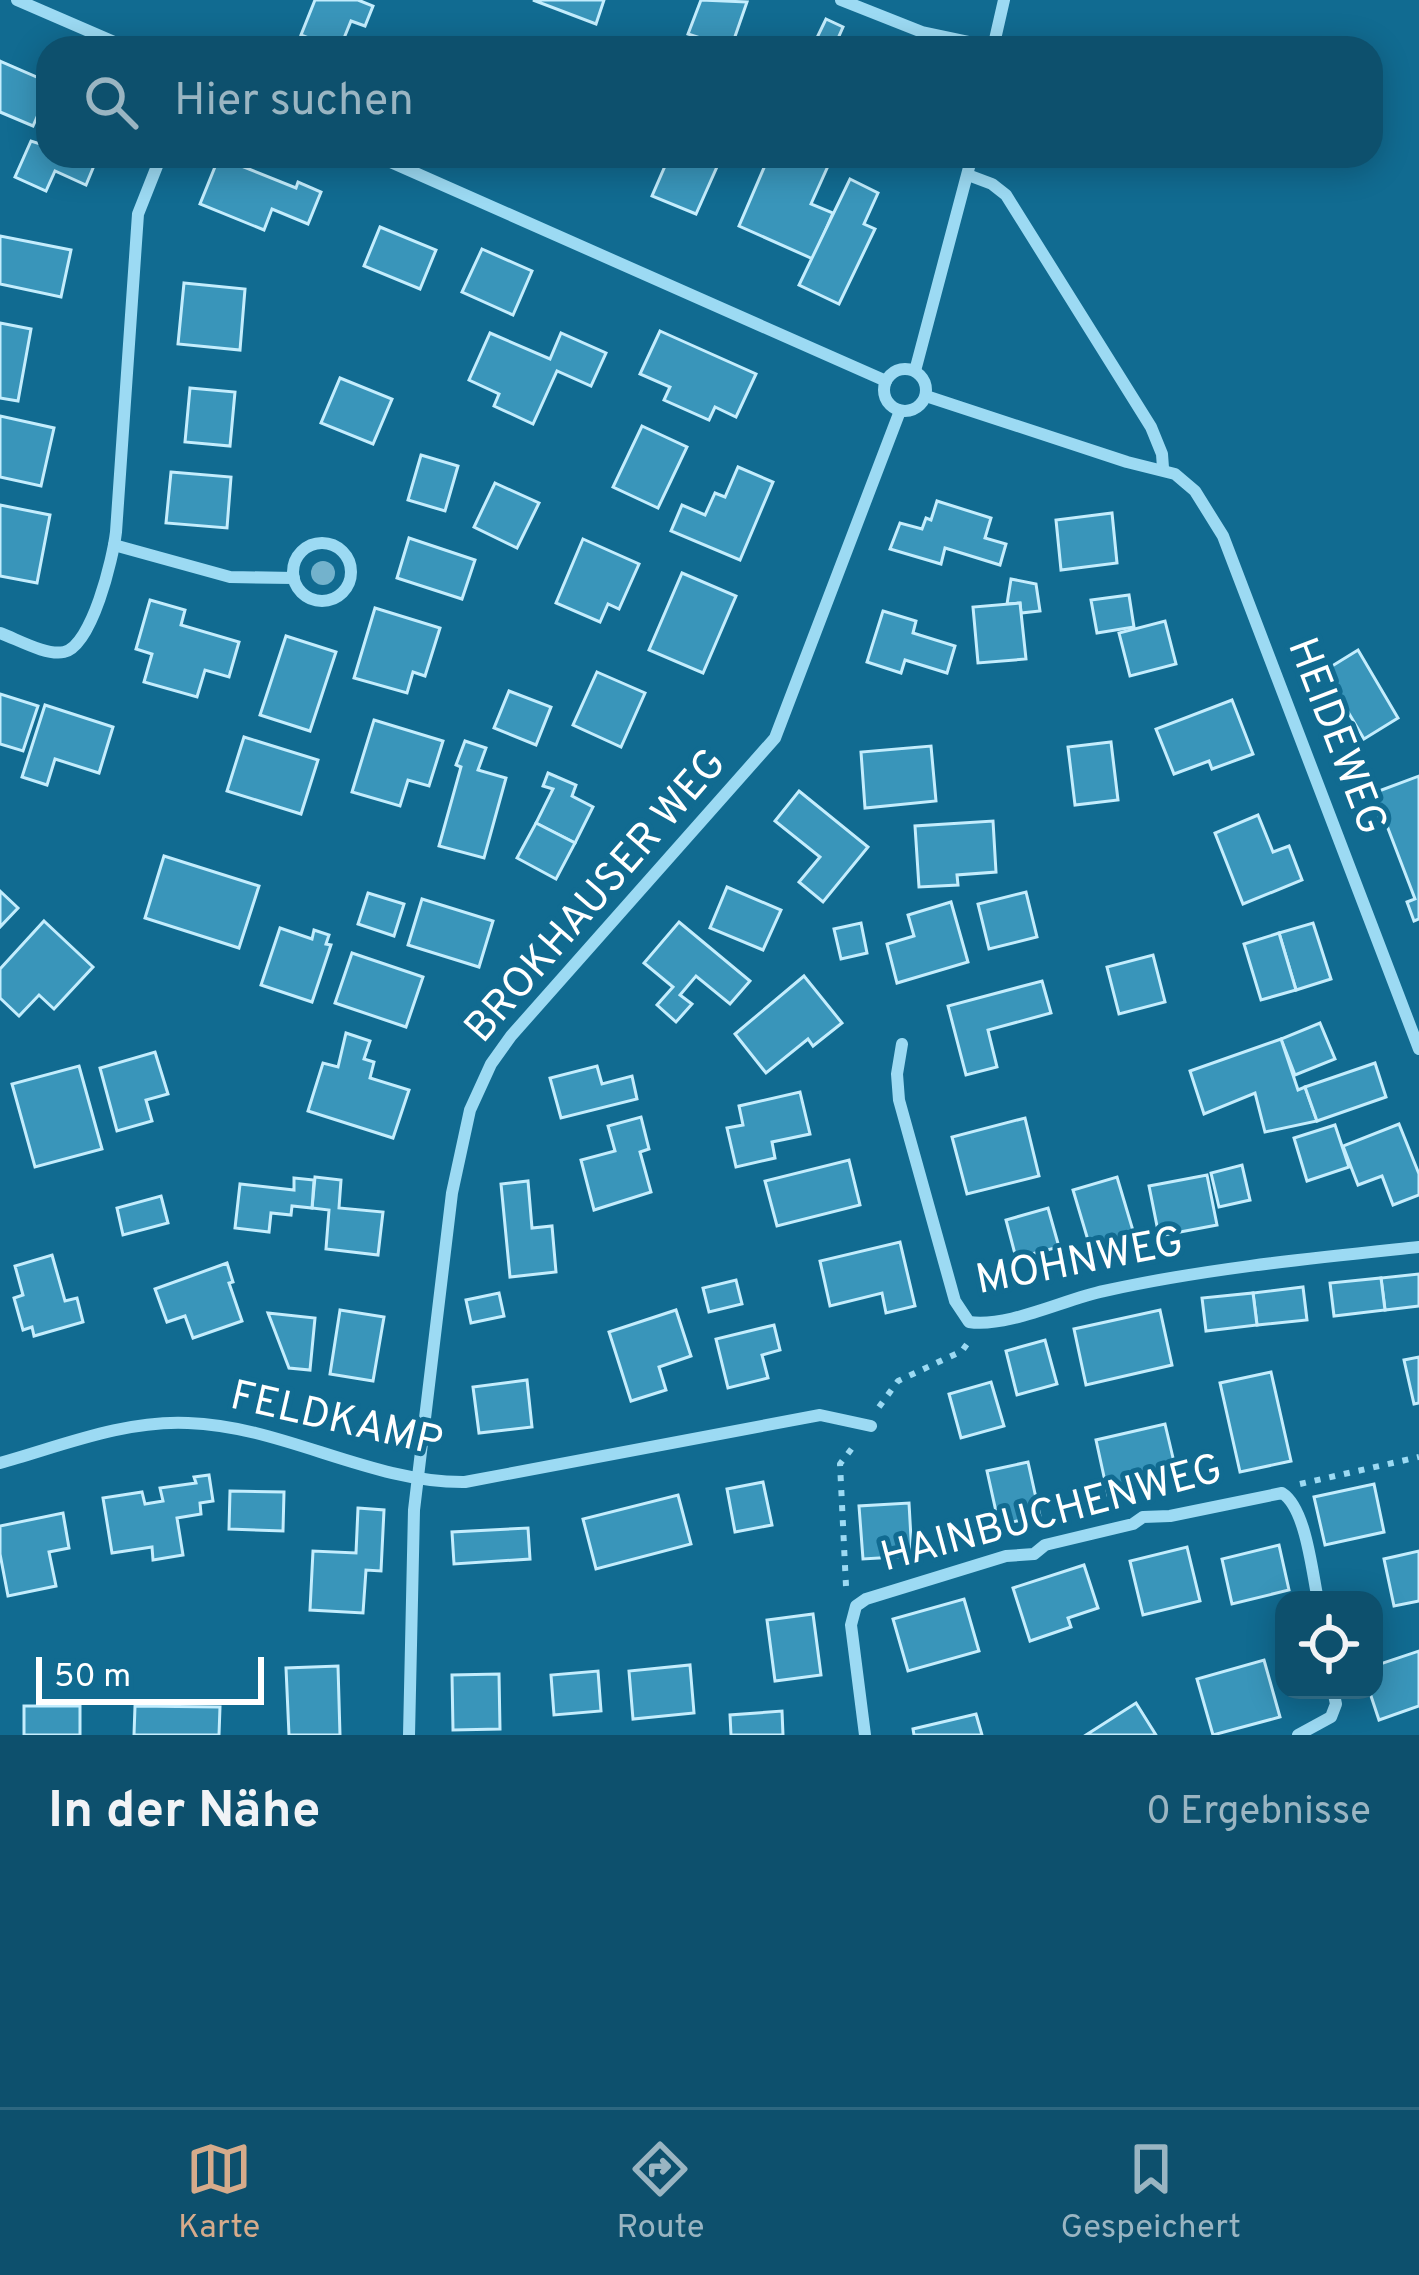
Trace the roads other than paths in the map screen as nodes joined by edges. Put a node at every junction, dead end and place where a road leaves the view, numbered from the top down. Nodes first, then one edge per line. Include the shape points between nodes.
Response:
1 (17, 0) edge
2 (841, 0) edge
3 (1004, 0) edge
4 (100, 36) edge
5 (941, 36) edge
6 (996, 36) edge
7 (156, 168) edge
8 (404, 168) edge
9 (970, 168) edge
10 (968, 176) junction
11 (915, 371) junction
12 (886, 381) junction
13 (926, 396) junction
14 (900, 410) junction
15 (1163, 468) junction
16 (114, 545) junction
17 (294, 578) junction
18 (0, 633) edge
19 (902, 1044) dead end
20 (1419, 1049) edge
21 (1419, 1247) edge
22 (871, 1426) road end
23 (0, 1463) edge
24 (417, 1479) junction
25 (1316, 1591) edge
26 (1335, 1699) edge
27 (409, 1735) edge
28 (865, 1735) edge
29 (1298, 1735) edge

1 - 4 street
2 - 5 street
3 - 6 street
7 - 16 street via 138,214
8 - 12 street
9 - 10 street
10 - 11 street
10 - 15 street, HEIDEWEG via 1006,196 1151,427
11 - 12 street via 895,371
11 - 13 street
12 - 14 street via 886,399
13 - 14 street via 913,410
13 - 15 street
14 - 24 street, BROKHAUSER WEG via 775,738 511,1036 483,1081 460,1144
15 - 20 street, HEIDEWEG via 1195,491 1223,536
16 - 17 street via 230,578
16 - 18 street via 74,648 54,652
17 - 17 street via 304,595 323,601 347,587 351,568 343,552 318,544 297,559
19 - 21 street, MOHNWEG via 899,1100 955,1301 969,1322 1176,1277
22 - 24 street, FELDKAMP via 820,1415 480,1481
23 - 24 street, FELDKAMP via 131,1427 192,1423
24 - 27 street, BROKHAUSER WEG
25 - 28 street, HAINBUCHENWEG via 1298,1514 1288,1495 1269,1493 1143,1517 866,1599 851,1625
26 - 29 street via 1331,1717

